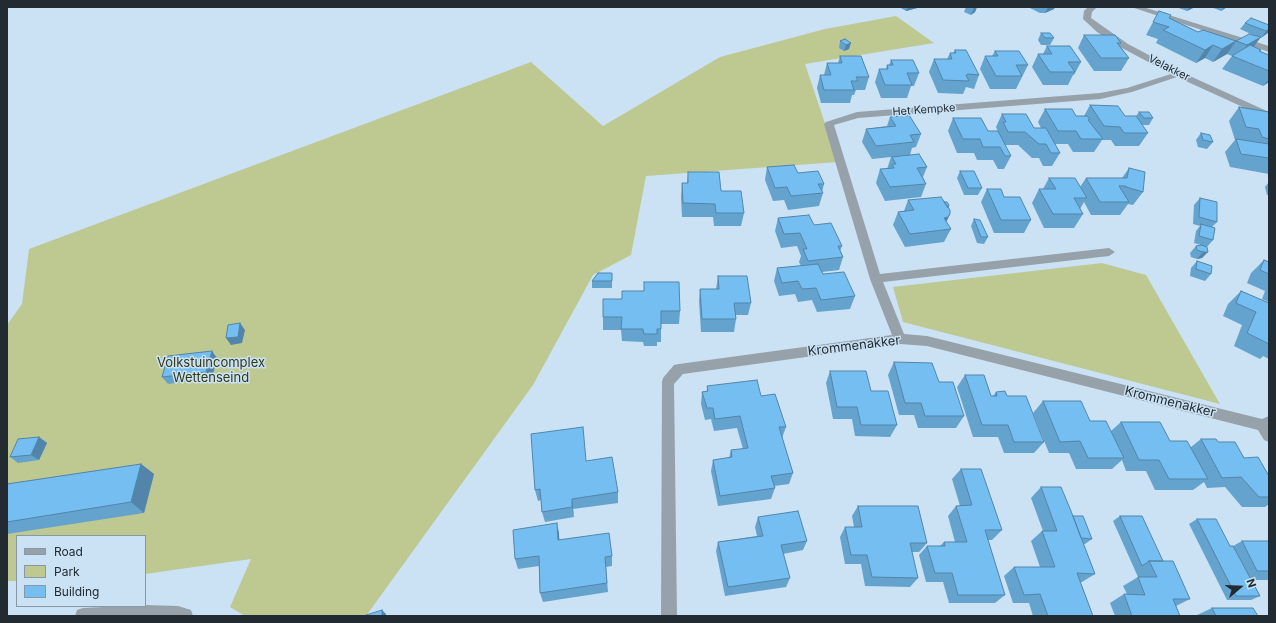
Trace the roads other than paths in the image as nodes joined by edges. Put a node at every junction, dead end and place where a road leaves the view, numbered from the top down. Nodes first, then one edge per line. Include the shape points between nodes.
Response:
1 (1092, 7) edge
2 (1135, 7) edge
3 (1269, 49) edge
4 (1178, 74) junction
5 (1269, 116) edge
6 (1109, 252) dead end
7 (876, 279) junction
8 (900, 339) junction
9 (1267, 428) edge
10 (83, 616) edge
11 (185, 616) edge
12 (669, 616) edge

1 - 4 street, Velakker via 1088,11 1087,20
2 - 3 street
4 - 5 street, Velakker
4 - 7 street, Het Kempke via 1129,90 1100,96 857,115 829,124
6 - 7 street
7 - 8 street, Het Kempke
8 - 9 street, Krommenakker via 927,340
8 - 12 street, Krommenakker via 679,369 675,373 668,382
10 - 11 street

